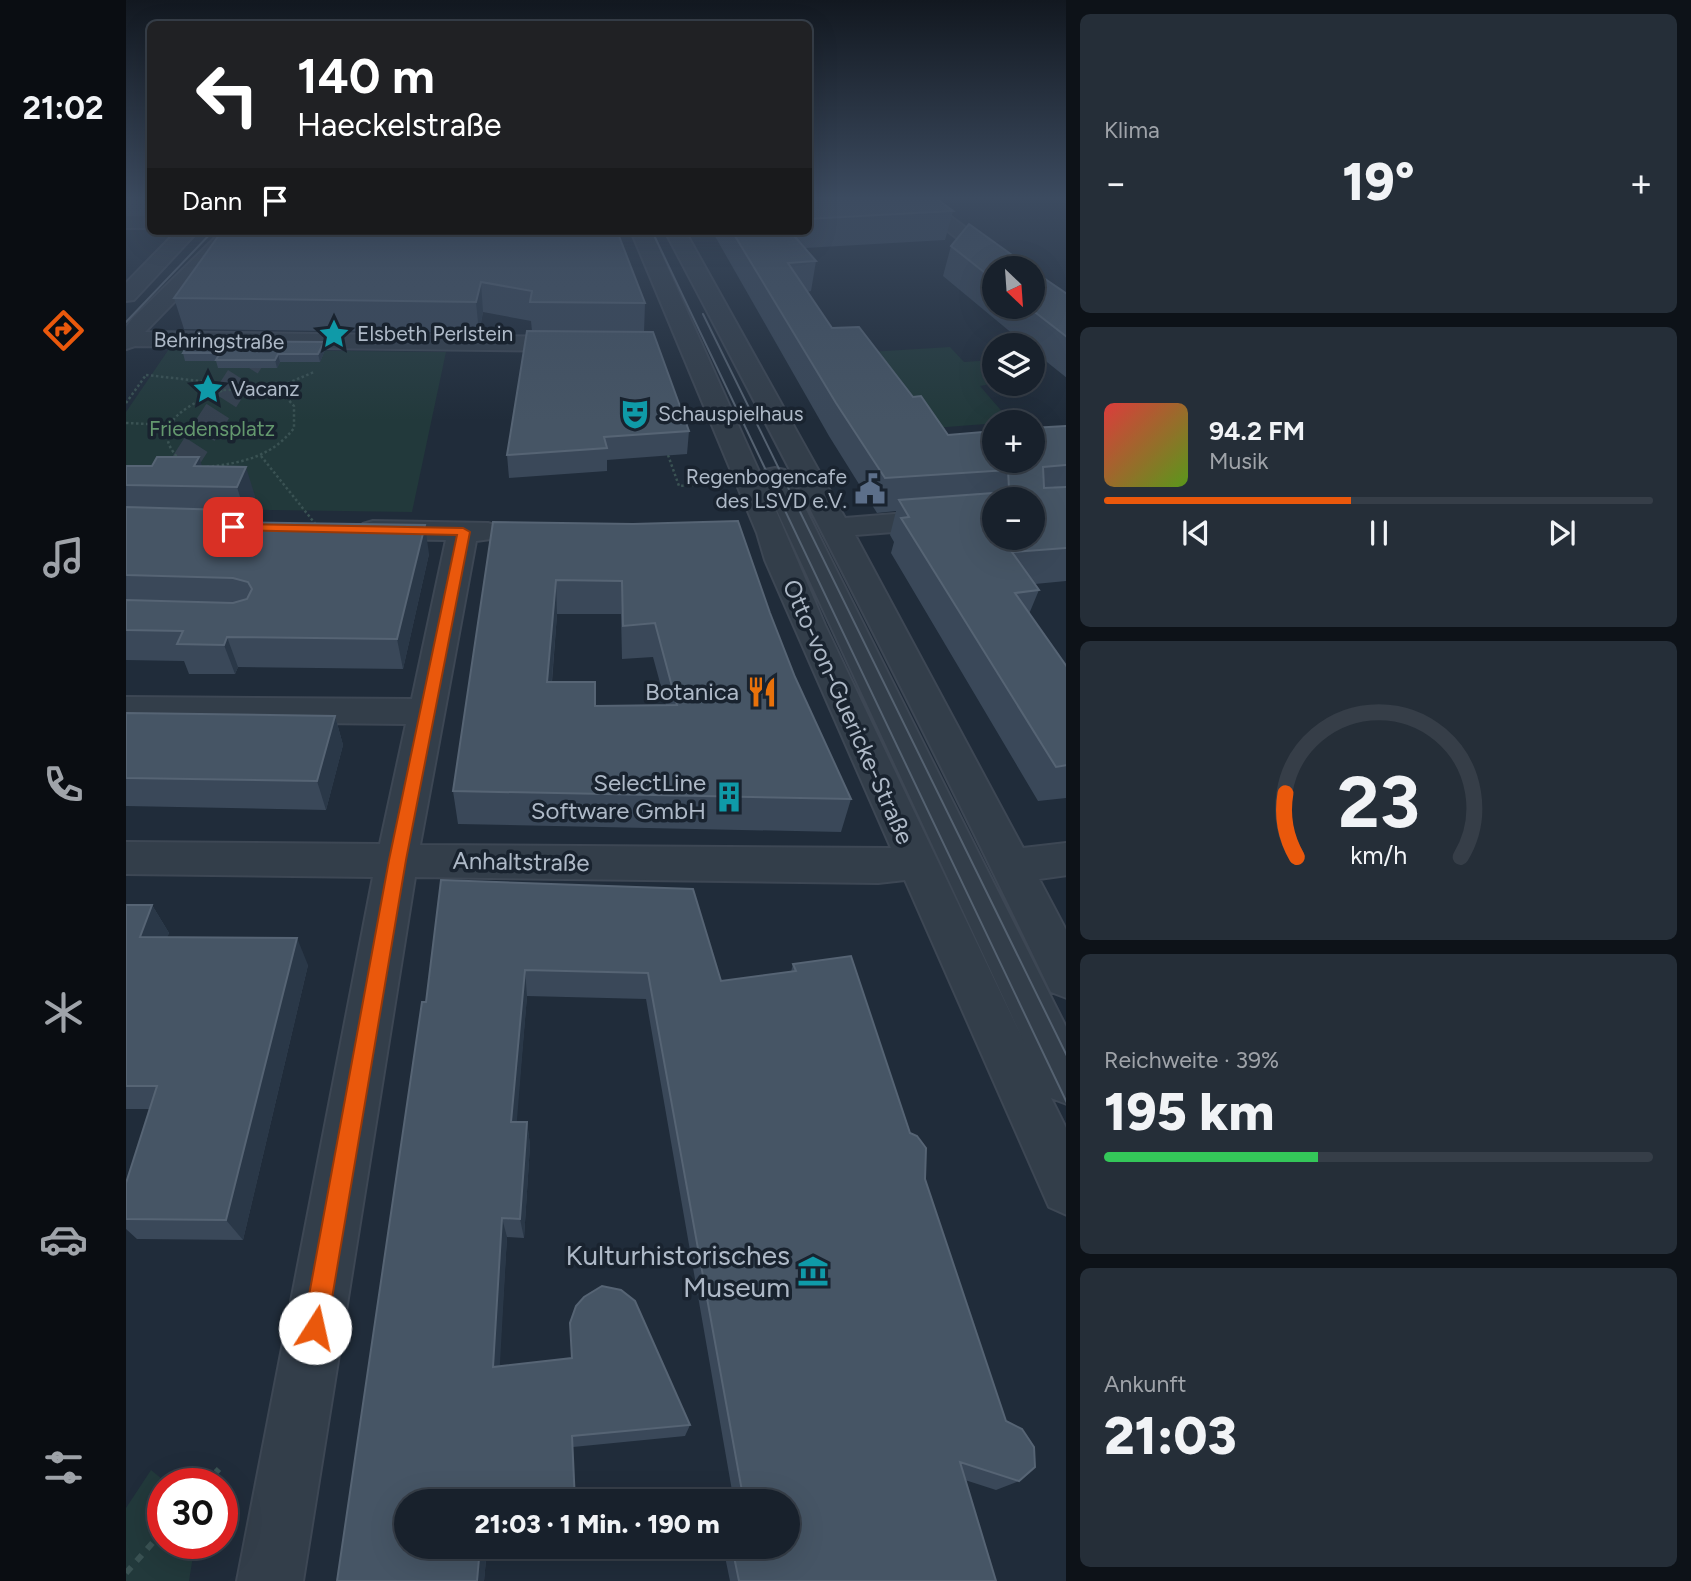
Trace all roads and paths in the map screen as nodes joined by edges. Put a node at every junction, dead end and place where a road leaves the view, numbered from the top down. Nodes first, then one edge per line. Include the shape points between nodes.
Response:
1 (147, 273) edge
2 (193, 273) edge
3 (655, 273) edge
4 (677, 273) edge
5 (698, 273) edge
6 (126, 295) edge
7 (127, 341) edge
8 (328, 342) junction
9 (607, 344) edge
10 (253, 356) edge
11 (152, 367) dead end
12 (146, 375) junction
13 (223, 390) junction
14 (126, 403) edge
15 (126, 423) edge
16 (171, 425) junction
17 (668, 455) edge
18 (261, 456) junction
19 (184, 462) edge
20 (204, 467) edge
21 (698, 485) dead end
22 (982, 516) edge
23 (836, 528) junction
24 (320, 529) joint
25 (463, 532) junction
26 (509, 532) edge
27 (772, 533) junction
28 (741, 534) edge
29 (126, 709) edge
30 (427, 712) junction
31 (126, 858) edge
32 (1066, 859) edge
33 (397, 860) junction
34 (915, 863) junction
35 (1012, 866) junction
36 (1066, 978) edge
37 (1066, 1081) edge
38 (1066, 1189) edge
39 (147, 1549) edge
40 (126, 1573) edge
41 (270, 1581) edge

1 - 6 street
2 - 7 street
3 - 27 street, Otto-von-Guericke-Straße via 679,343
4 - 37 street
5 - 23 street
7 - 8 street, Behringstraße
8 - 9 street, Behringstraße
8 - 10 street via 309,356
11 - 12 path
12 - 13 path via 209,382
12 - 14 path
13 - 16 path via 188,404
13 - 18 path via 273,389 295,406 296,421 289,435
15 - 16 path
16 - 19 path via 170,448
17 - 21 path via 679,486
18 - 20 path
18 - 24 path
22 - 23 street
23 - 35 street
24 - 25 street
25 - 26 street
25 - 30 street
27 - 28 street
27 - 34 street, Otto-von-Guericke-Straße
29 - 30 street
30 - 33 street
31 - 33 street, Anhaltstraße
32 - 35 street
33 - 34 street, Anhaltstraße
33 - 41 street
34 - 38 street, Otto-von-Guericke-Straße
35 - 36 street
39 - 40 path

